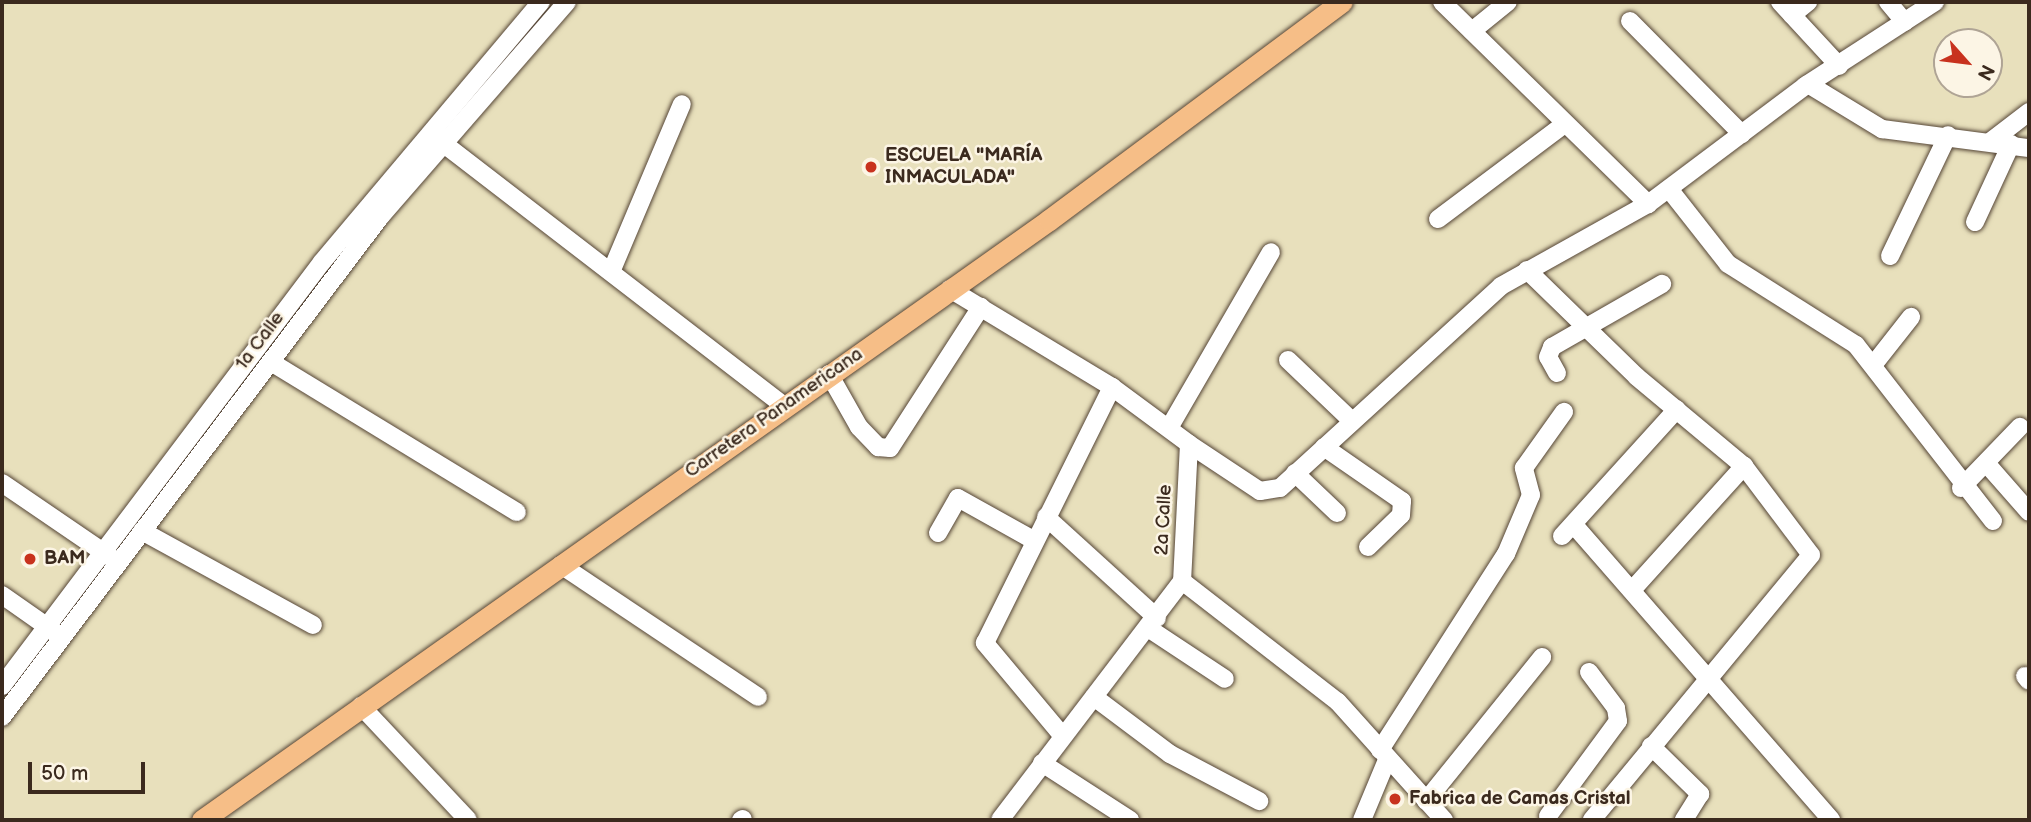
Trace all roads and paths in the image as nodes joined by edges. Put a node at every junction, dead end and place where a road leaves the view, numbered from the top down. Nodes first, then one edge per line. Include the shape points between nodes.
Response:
1 (541, 2) edge
2 (567, 2) edge
3 (1342, 2) edge
4 (1442, 2) edge
5 (1508, 2) edge
6 (1808, 2) edge
7 (1888, 2) edge
8 (1935, 2) edge
9 (1786, 8) edge
10 (1629, 21) dead end
11 (1905, 22) junction
12 (1472, 32) junction
13 (1839, 66) junction
14 (1808, 84) junction
15 (682, 104) dead end
16 (2029, 112) edge
17 (1563, 125) junction
18 (426, 131) junction
19 (1742, 134) junction
20 (1948, 135) junction
21 (1990, 142) junction
22 (444, 144) junction
23 (2020, 146) edge
24 (1669, 189) junction
25 (1648, 204) junction
26 (1438, 219) dead end
27 (1975, 222) dead end
28 (1271, 252) dead end
29 (1890, 256) dead end
30 (1527, 270) junction
31 (611, 272) junction
32 (1662, 284) dead end
33 (950, 289) junction
34 (981, 307) junction
35 (1911, 317) dead end
36 (1585, 330) junction
37 (1288, 360) dead end
38 (271, 362) junction
39 (1874, 364) junction
40 (1557, 373) dead end
41 (829, 374) junction
42 (1112, 387) junction
43 (784, 406) junction
44 (1677, 409) junction
45 (1564, 412) dead end
46 (1352, 421) junction
47 (2020, 427) dead end
48 (1169, 428) junction
49 (1189, 444) junction
50 (1324, 447) junction
51 (1986, 463) junction
52 (1744, 466) junction
53 (1295, 473) junction
54 (2, 484) edge
55 (1961, 488) junction
56 (517, 512) dead end
57 (2029, 512) edge
58 (1337, 513) dead end
59 (1046, 517) junction
60 (1993, 521) dead end
61 (142, 531) junction
62 (937, 533) dead end
63 (1033, 540) junction
64 (1368, 547) dead end
65 (102, 552) junction
66 (119, 562) junction
67 (561, 565) junction
68 (1182, 581) junction
69 (1633, 589) junction
70 (2, 595) edge
71 (1152, 623) junction
72 (313, 625) dead end
73 (47, 626) junction
74 (62, 638) junction
75 (1542, 657) dead end
76 (1589, 672) dead end
77 (1709, 673) junction
78 (1225, 680) dead end
79 (2, 686) edge
80 (758, 697) dead end
81 (1094, 697) junction
82 (361, 706) junction
83 (2, 718) edge
84 (1061, 734) junction
85 (1651, 746) junction
86 (1384, 755) junction
87 (1042, 763) junction
88 (1259, 801) dead end
89 (1426, 801) junction
90 (1550, 819) edge
91 (202, 820) edge
92 (468, 820) edge
93 (1000, 820) edge
94 (1130, 820) edge
95 (1362, 820) edge
96 (1444, 820) edge
97 (1592, 820) edge
98 (1684, 820) edge
99 (1831, 820) edge

1 - 18 street, 1a Calle
2 - 22 street, 1a Calle
3 - 33 main road, Carretera Panamericana
4 - 12 street
5 - 12 street
6 - 9 street
7 - 11 street
8 - 11 street
9 - 13 street
10 - 19 street
11 - 13 street
12 - 17 street
13 - 14 street
14 - 19 street
14 - 20 street via 1882,129
15 - 31 street
16 - 21 street
17 - 25 street
17 - 26 street
18 - 22 street
18 - 65 street, 1a Calle
19 - 24 street
20 - 21 street
20 - 29 street
21 - 23 street
22 - 31 street
22 - 38 street, 1a Calle
23 - 27 street
24 - 25 street
24 - 39 street via 1728,264 1856,345
25 - 30 street
28 - 48 street
30 - 36 street
30 - 46 street via 1478,306
31 - 43 street
32 - 36 street
33 - 34 street
33 - 41 main road, Carretera Panamericana
34 - 41 street via 890,448 878,447 859,427
34 - 42 street
35 - 39 street
36 - 40 street via 1552,347 1548,357
36 - 44 street
37 - 46 street
38 - 56 street
38 - 61 street, 1a Calle
39 - 55 street
41 - 43 main road, Carretera Panamericana
42 - 48 street
42 - 59 street
43 - 67 main road, Carretera Panamericana
44 - 52 street
44 - 69 street via 1568,530
45 - 86 street via 1524,468 1531,495 1506,554
46 - 50 street
47 - 51 street
48 - 49 street
49 - 53 street via 1260,491 1280,488
49 - 68 street, 2a Calle
50 - 53 street
50 - 64 street via 1402,501 1401,515
51 - 55 street
51 - 57 street
52 - 69 street
52 - 77 street via 1811,555
53 - 58 street
54 - 65 street
55 - 60 street
59 - 63 street
59 - 71 street
61 - 66 street, 1a Calle
61 - 72 street
62 - 63 street via 958,498
63 - 84 street via 985,643
65 - 66 street
65 - 73 street, 1a Calle
66 - 74 street, 1a Calle
67 - 80 street
67 - 82 main road, Carretera Panamericana
68 - 71 street, 2a Calle
68 - 86 street via 1338,702
69 - 77 street
70 - 73 street
71 - 78 street
71 - 81 street, 2a Calle
73 - 74 street
73 - 79 street, 1a Calle
74 - 83 street, 1a Calle
75 - 89 street
76 - 90 street via 1616,708 1618,721
77 - 85 street
77 - 99 street
81 - 84 street, 2a Calle
81 - 88 street via 1170,754
82 - 91 main road, Carretera Panamericana
82 - 92 street
84 - 87 street, 2a Calle
85 - 97 street
85 - 98 street via 1700,794
86 - 89 street
86 - 95 street
87 - 93 street, 2a Calle
87 - 94 street
89 - 96 street

